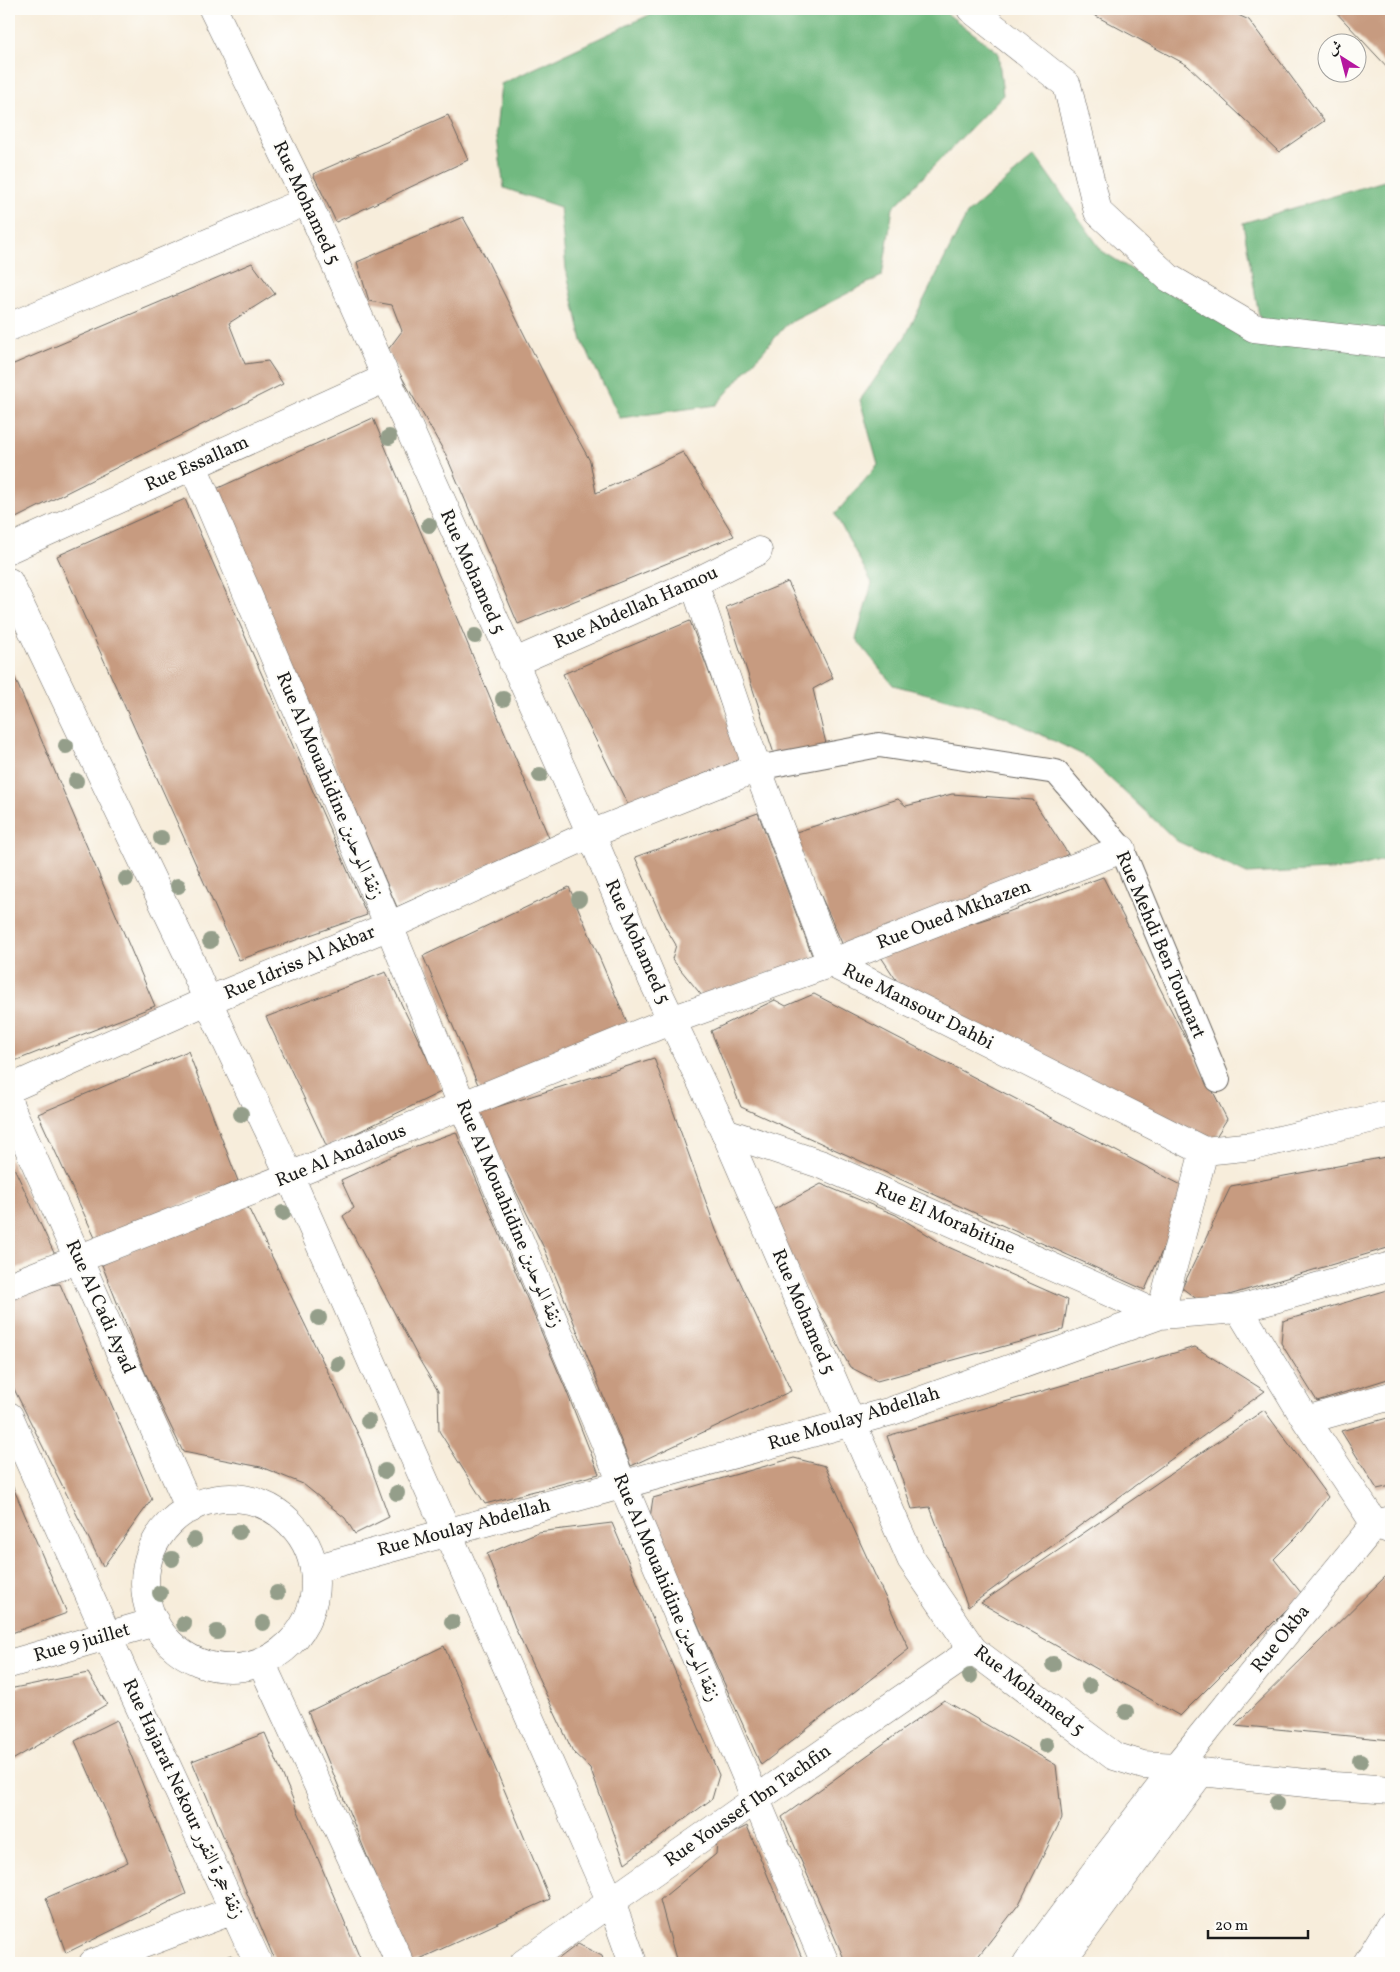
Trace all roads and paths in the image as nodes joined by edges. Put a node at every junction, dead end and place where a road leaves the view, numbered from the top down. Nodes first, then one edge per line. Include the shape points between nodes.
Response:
1 (213, 9) edge
2 (971, 9) edge
3 (307, 201) junction
4 (9, 328) edge
5 (1391, 344) edge
6 (386, 378) junction
7 (193, 466) junction
8 (9, 549) edge
9 (758, 551) dead end
10 (9, 582) edge
11 (694, 583) junction
12 (513, 663) junction
13 (757, 768) junction
14 (591, 834) junction
15 (1122, 849) junction
16 (389, 926) junction
17 (832, 963) junction
18 (208, 1002) junction
19 (672, 1020) junction
20 (1218, 1080) dead end
21 (9, 1089) edge
22 (9, 1104) edge
23 (464, 1107) junction
24 (1391, 1114) edge
25 (725, 1132) junction
26 (1204, 1151) junction
27 (290, 1176) junction
28 (79, 1258) junction
29 (1391, 1266) edge
30 (9, 1286) edge
31 (1239, 1309) junction
32 (1160, 1315) junction
33 (1391, 1396) edge
34 (9, 1416) edge
35 (1306, 1420) junction
36 (852, 1422) junction
37 (623, 1485) junction
38 (190, 1509) junction
39 (1386, 1525) edge
40 (445, 1533) junction
41 (314, 1568) junction
42 (156, 1622) junction
43 (107, 1636) junction
44 (973, 1650) junction
45 (261, 1662) junction
46 (9, 1664) edge
47 (1189, 1769) junction
48 (1391, 1790) edge
49 (756, 1800) junction
50 (611, 1902) junction
51 (234, 1910) junction
52 (1391, 1924) edge
53 (93, 1963) edge
54 (258, 1963) edge
55 (400, 1963) edge
56 (524, 1963) edge
57 (633, 1963) edge
58 (825, 1963) edge
59 (1027, 1963) edge
60 (1060, 1963) edge
61 (1368, 1963) edge

1 - 3 street, Rue Mohamed 5
2 - 5 street via 1067,85 1098,212 1169,278 1254,328
3 - 4 street
3 - 6 street, Rue Mohamed 5
6 - 7 street, Rue Essallam
6 - 12 street, Rue Mohamed 5
7 - 8 street, Rue Essallam
7 - 16 street, Rue Al Mouahidine زنقة الموحدين
9 - 11 street, Rue Abdellah Hamou
10 - 18 street
11 - 12 street, Rue Abdellah Hamou
11 - 13 street, Rue Mansour Dahbi
12 - 14 street, Rue Mohamed 5
13 - 14 street, Rue Mehdi Ben Toumart
13 - 15 street, Rue Mehdi Ben Toumart via 880,745 1056,772
13 - 17 street, Rue Mansour Dahbi
14 - 16 street, Rue Idriss Al Akbar
14 - 19 street, Rue Mohamed 5
15 - 17 street, Rue Oued Mkhazen
15 - 20 street, Rue Mehdi Ben Toumart
16 - 18 street, Rue Idriss Al Akbar
16 - 23 street, Rue Al Mouahidine زنقة الموحدين
17 - 19 street, Rue Oued Mkhazen
17 - 26 street, Rue Mansour Dahbi
18 - 21 street, Rue Idriss Al Akbar
18 - 27 street
19 - 23 street, Rue Al Andalous
19 - 25 street, Rue Mohamed 5
22 - 28 street, Rue Al Cadi Ayad
23 - 27 street, Rue Al Andalous
23 - 37 street, Rue Al Mouahidine زنقة الموحدين
24 - 26 street via 1254,1146
25 - 32 street, Rue El Morabitine via 823,1165
25 - 36 street, Rue Mohamed 5
26 - 32 street
27 - 28 street, Rue Al Andalous
27 - 40 street
28 - 30 street, Rue Al Andalous
28 - 38 street, Rue Al Cadi Ayad
29 - 31 street, Rue Moulay Abdellah
31 - 32 street, Rue Moulay Abdellah
31 - 35 street
32 - 36 street, Rue Moulay Abdellah via 892,1411
33 - 35 street
34 - 43 street, Rue Hajarat Nekour زنقة حجرة النقور
35 - 39 street
36 - 37 street, Rue Moulay Abdellah
36 - 44 street, Rue Mohamed 5 via 912,1559
37 - 40 street, Rue Moulay Abdellah
37 - 49 street, Rue Al Mouahidine زنقة الموحدين
38 - 41 street via 214,1499 252,1500 279,1512 296,1528
38 - 42 street via 171,1521 150,1552 145,1595
39 - 47 street, Rue Okba
40 - 41 street, Rue Moulay Abdellah
40 - 50 street
41 - 45 street via 313,1601 301,1630 287,1647
42 - 43 street, Rue 9 juillet
42 - 45 street via 164,1638 174,1648 200,1663 226,1668
43 - 46 street, Rue 9 juillet
43 - 51 street, Rue Hajarat Nekour زنقة حجرة النقور
44 - 47 street, Rue Mohamed 5 via 1114,1756 1143,1765
44 - 49 street, Rue Youssef Ibn Tachfin
45 - 55 street
47 - 48 street, Rue Mohamed 5
47 - 59 street via 1101,1864
47 - 60 street
49 - 50 street, Rue Youssef Ibn Tachfin
49 - 58 street, Rue Al Mouahidine زنقة الموحدين
50 - 56 street, Rue Youssef Ibn Tachfin
50 - 57 street
51 - 53 street
51 - 54 street, Rue Hajarat Nekour زنقة حجرة النقور
52 - 61 street

